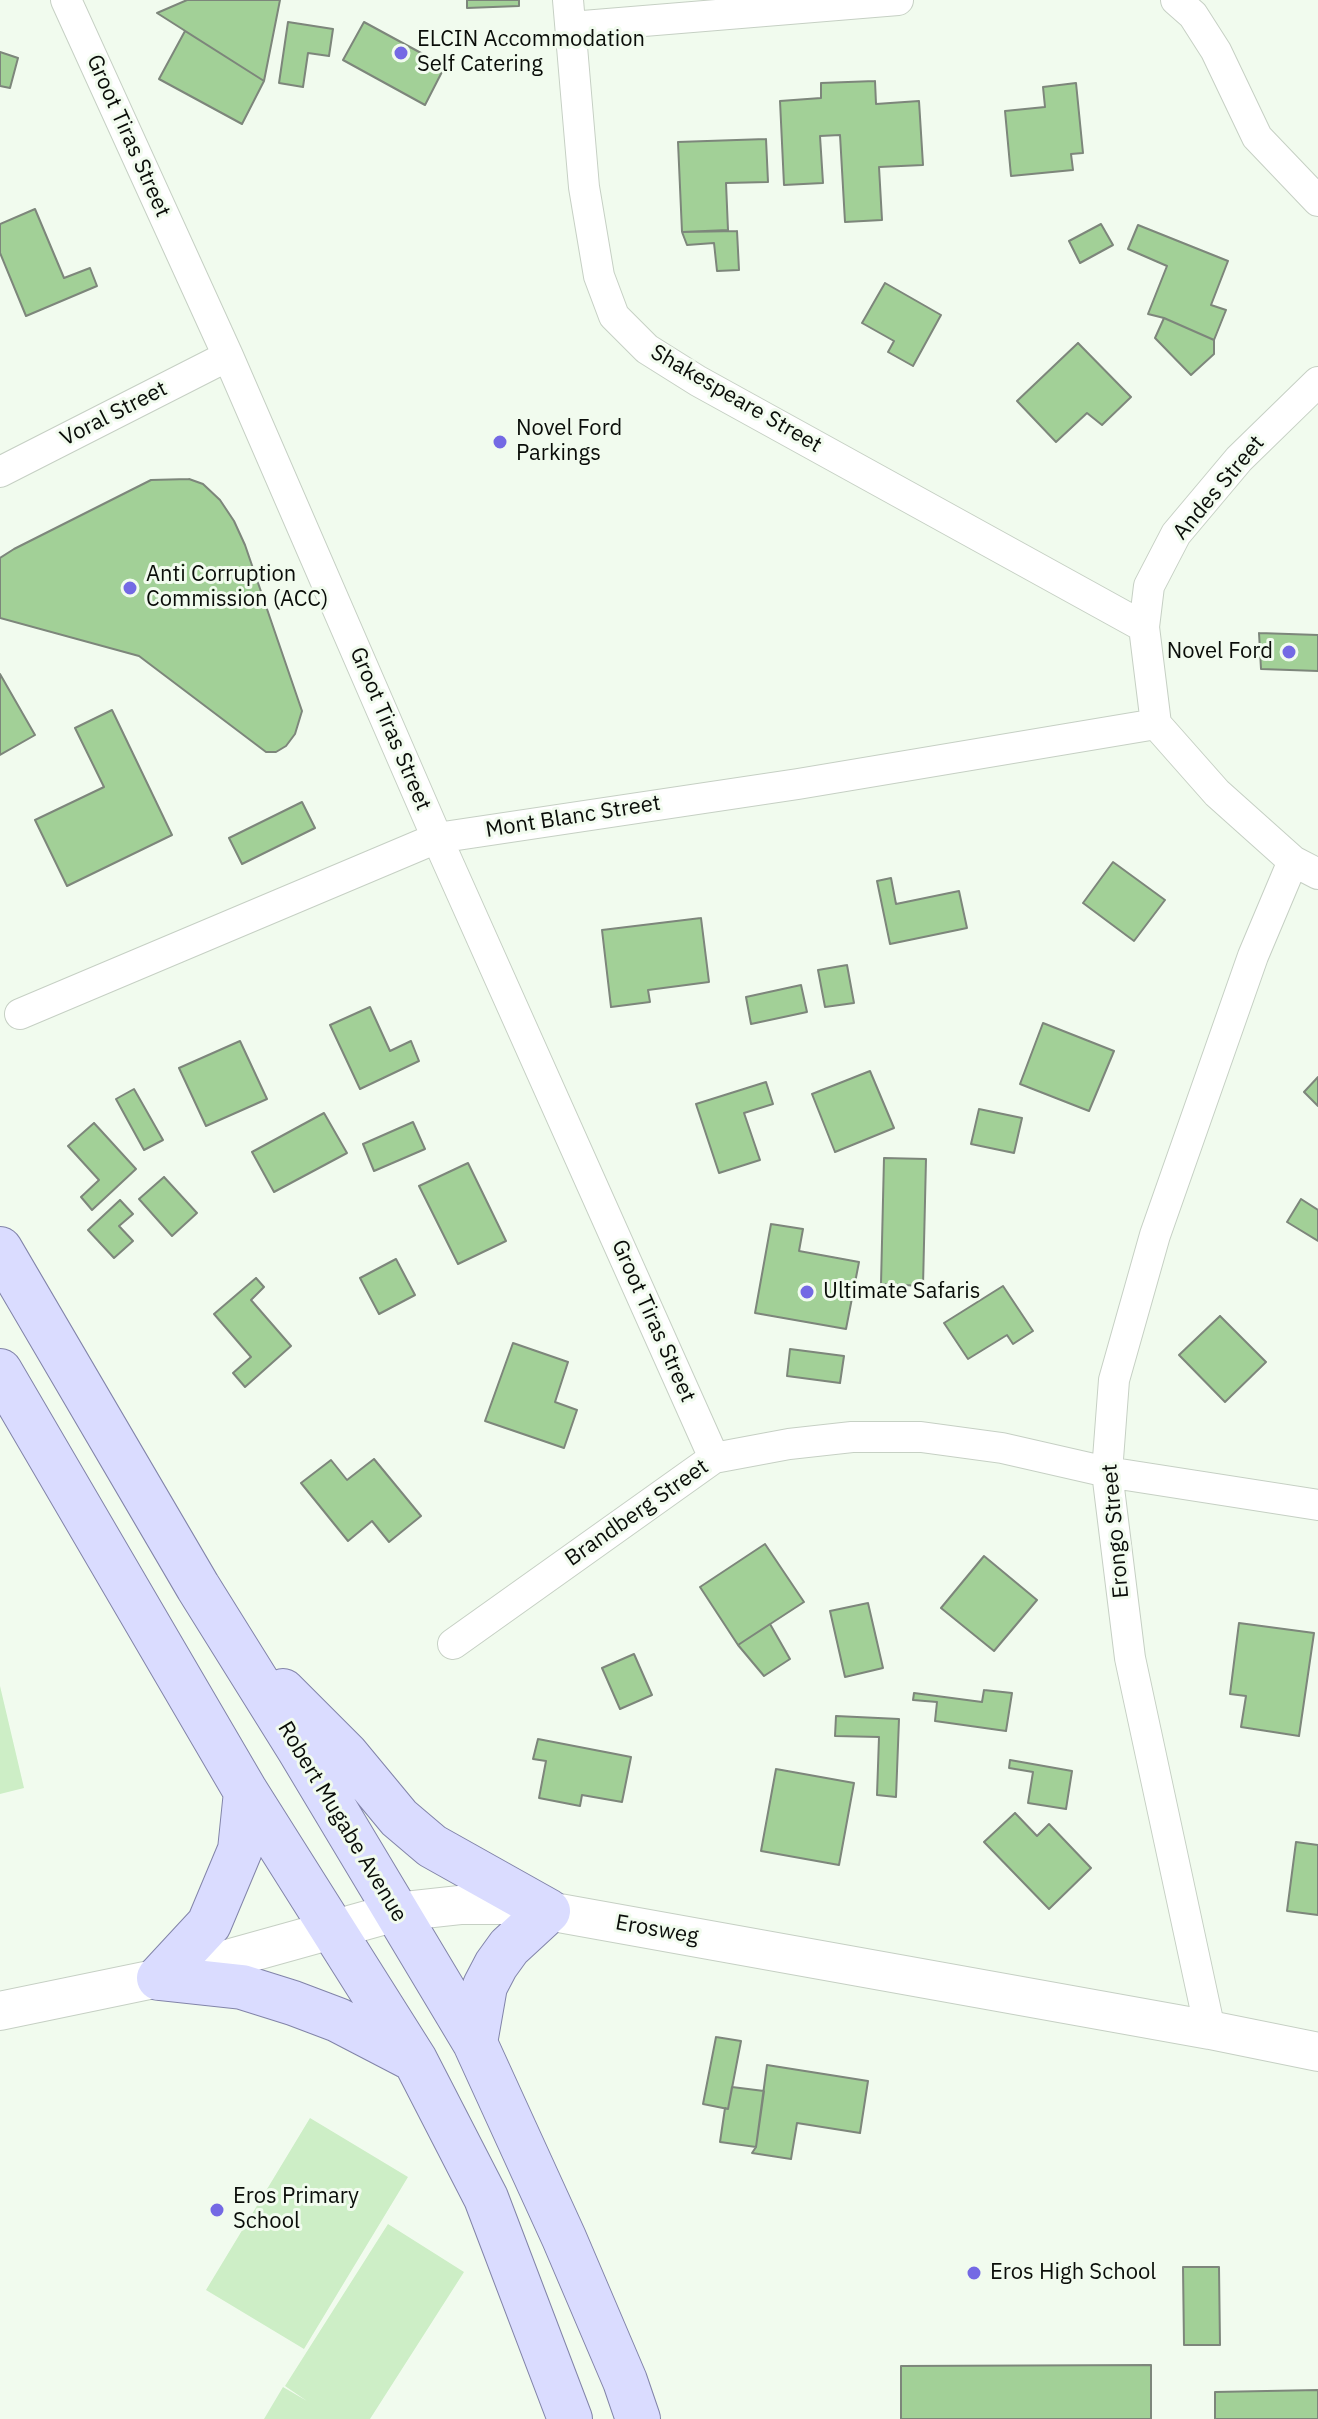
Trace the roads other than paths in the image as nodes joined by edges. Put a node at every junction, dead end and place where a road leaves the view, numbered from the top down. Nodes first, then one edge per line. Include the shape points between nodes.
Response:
1 (66, 0) edge
2 (898, 0) edge
3 (1176, 0) edge
4 (569, 13) edge
5 (1318, 201) edge
6 (228, 356) junction
7 (1318, 382) edge
8 (0, 472) edge
9 (1144, 627) junction
10 (1156, 724) junction
11 (437, 838) junction
12 (1305, 867) edge
13 (20, 1014) dead end
14 (0, 1249) edge
15 (0, 1371) edge
16 (714, 1458) junction
17 (1107, 1472) junction
18 (1318, 1505) edge
19 (453, 1644) dead end
20 (237, 1651) junction
21 (246, 1792) junction
22 (548, 1911) junction
23 (396, 1912) junction
24 (335, 1930) junction
25 (159, 1978) junction
26 (0, 2011) edge
27 (1210, 2030) junction
28 (475, 2043) junction
29 (1318, 2052) edge
30 (415, 2060) junction
31 (570, 2419) edge
32 (638, 2419) edge

1 - 6 street, Groot Tiras Street
2 - 4 street
3 - 5 street via 1193,15 1216,51 1257,137
4 - 9 street, Shakespeare Street via 584,187 599,276 614,316 647,349 698,381
6 - 8 street, Voral Street
6 - 11 street, Groot Tiras Street
7 - 9 street, Andes Street via 1239,459 1176,534 1149,586
9 - 10 street, Andes Street
10 - 11 street, Mont Blanc Street
10 - 12 street via 1217,793
11 - 13 street, Mont Blanc Street
11 - 16 street, Groot Tiras Street
12 - 17 street, Erongo Street via 1253,956 1155,1235 1114,1380
14 - 20 main road, Robert Mugabe Avenue
15 - 21 main road
16 - 17 street, Brandberg Street via 852,1437 921,1437 1002,1448
16 - 19 street, Brandberg Street
17 - 18 street, Brandberg Street
17 - 27 street, Erongo Street via 1130,1658
20 - 22 main road via 291,1697 399,1818 432,1846
20 - 23 main road, Robert Mugabe Avenue
21 - 24 main road
21 - 25 main road via 240,1850 209,1924
22 - 23 street, Erosweg via 460,1905
22 - 27 street, Erosweg
22 - 28 main road via 496,1965 485,1986
23 - 24 street, Erosweg
23 - 28 main road, Robert Mugabe Avenue
24 - 25 street, Erosweg
24 - 30 main road
25 - 26 street, Erosweg
25 - 30 main road via 242,1987 293,2003
27 - 29 street, Erosweg
28 - 32 main road, Robert Mugabe Avenue via 564,2238
30 - 31 main road via 486,2198

